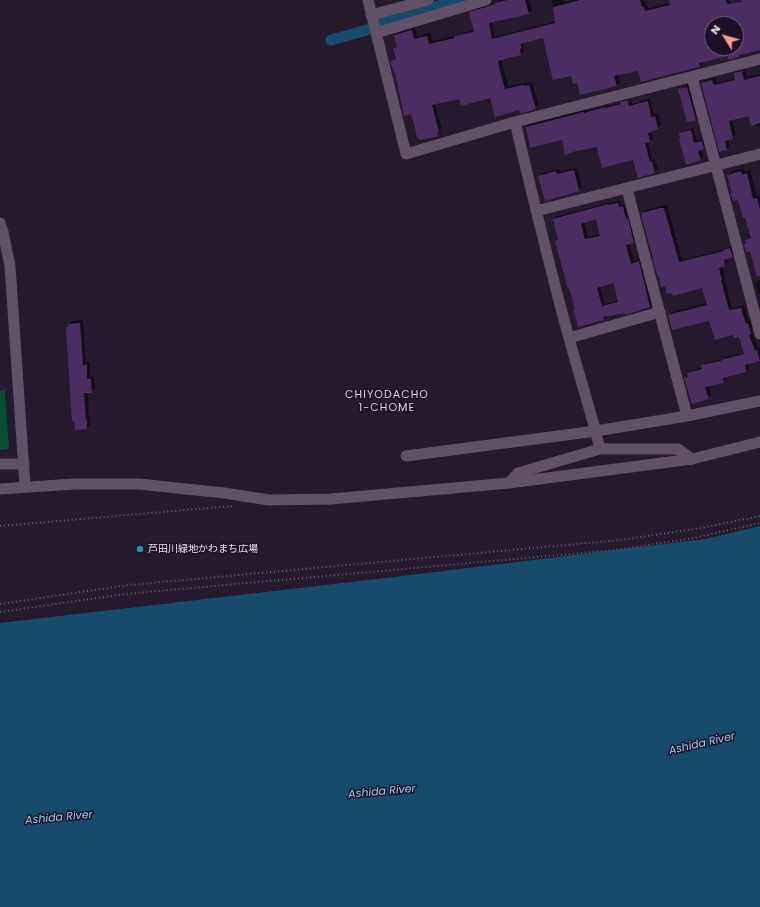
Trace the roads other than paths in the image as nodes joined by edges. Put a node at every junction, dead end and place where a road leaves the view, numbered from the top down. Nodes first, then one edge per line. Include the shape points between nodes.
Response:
1 (368, 0) edge
2 (428, 0) edge
3 (486, 0) edge
4 (371, 15) junction
5 (376, 33) junction
6 (760, 59) edge
7 (692, 77) junction
8 (515, 122) junction
9 (760, 154) edge
10 (716, 166) junction
11 (627, 189) junction
12 (536, 212) junction
13 (0, 223) edge
14 (660, 312) junction
15 (760, 334) edge
16 (568, 338) junction
17 (760, 401) edge
18 (687, 416) junction
19 (596, 431) junction
20 (760, 442) edge
21 (600, 449) junction
22 (406, 456) dead end
23 (692, 459) junction
24 (0, 464) edge
25 (24, 464) junction
26 (509, 483) junction
27 (25, 486) junction
28 (0, 489) edge

1 - 4 street
2 - 4 street
3 - 5 street
4 - 5 street
5 - 8 street via 406,154
6 - 7 street
7 - 8 street
7 - 10 street
8 - 12 street
9 - 10 street
10 - 11 street
10 - 15 street
11 - 12 street
11 - 14 street
12 - 16 street
13 - 25 street via 10,266
14 - 16 street
14 - 18 street
16 - 19 street
17 - 18 street
18 - 19 street
19 - 21 street
19 - 22 street
20 - 23 street
21 - 23 street via 678,450
21 - 26 street via 518,473
23 - 26 street
24 - 25 street
25 - 27 street
26 - 27 street via 331,499 269,500 139,484
27 - 28 street

